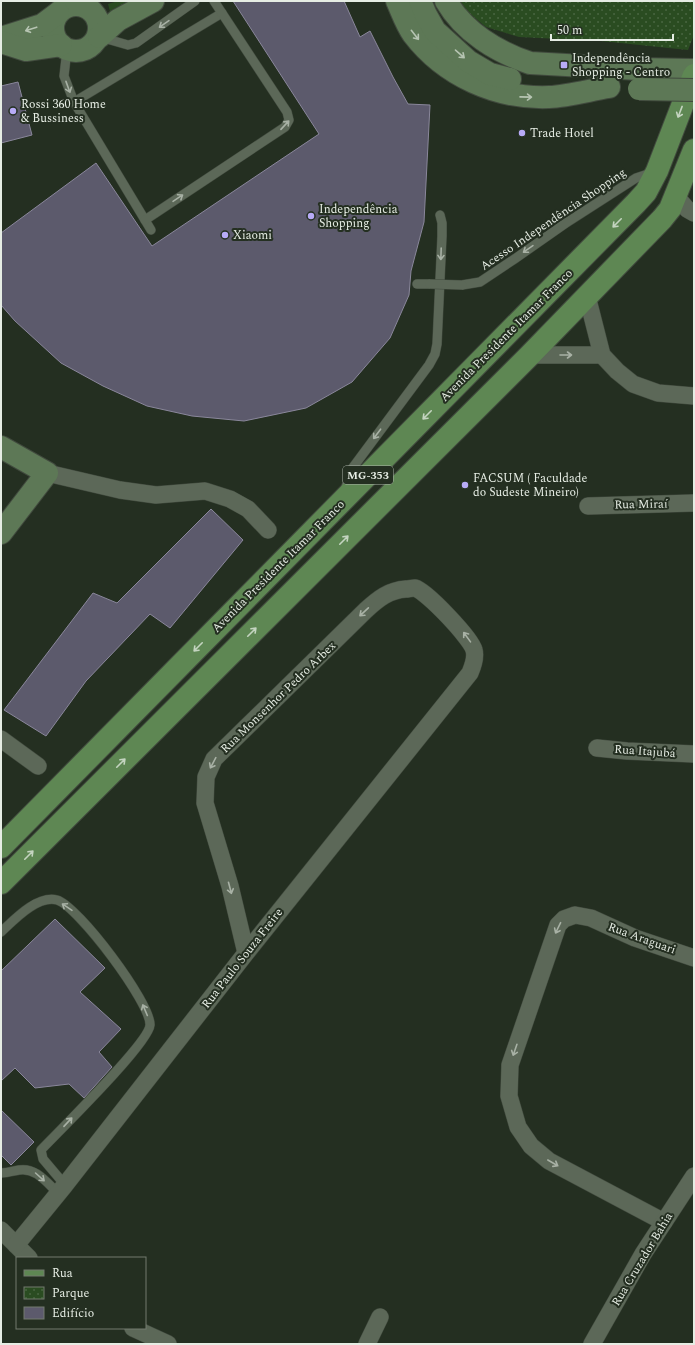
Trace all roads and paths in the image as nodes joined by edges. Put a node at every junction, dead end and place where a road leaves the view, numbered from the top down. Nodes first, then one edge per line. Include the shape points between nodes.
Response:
1 (153, 1) edge
2 (196, 1) edge
3 (214, 1) edge
4 (397, 1) edge
5 (420, 1) edge
6 (446, 1) edge
7 (74, 6) edge
8 (222, 13) junction
9 (99, 37) junction
10 (1, 38) edge
11 (1, 42) edge
12 (64, 47) junction
13 (694, 70) edge
14 (694, 75) edge
15 (638, 79) junction
16 (609, 87) junction
17 (694, 90) edge
18 (74, 102) junction
19 (694, 150) edge
20 (657, 171) junction
21 (675, 195) junction
22 (694, 213) edge
23 (440, 215) dead end
24 (145, 220) junction
25 (151, 230) dead end
26 (418, 284) dead end
27 (587, 296) junction
28 (530, 355) junction
29 (602, 355) junction
30 (694, 396) edge
31 (1, 447) edge
32 (47, 473) junction
33 (341, 503) junction
34 (694, 503) edge
35 (588, 506) dead end
36 (268, 530) dead end
37 (1, 533) edge
38 (470, 673) joint
39 (1, 739) edge
40 (597, 748) dead end
41 (694, 754) edge
42 (38, 766) dead end
43 (1, 847) edge
44 (1, 883) edge
45 (1, 932) edge
46 (246, 953) junction
47 (694, 958) edge
48 (1, 1173) edge
49 (694, 1176) edge
50 (62, 1189) junction
51 (664, 1222) junction
52 (1, 1230) edge
53 (16, 1244) junction
54 (28, 1257) edge
55 (380, 1317) dead end
56 (135, 1329) edge
57 (168, 1344) edge
58 (367, 1344) edge
59 (592, 1344) edge

1 - 9 main road via 118,20
2 -> 9 lane via 136,43 128,45
3 - 8 lane
4 -> 16 main road via 413,33 428,51 468,80 519,97 550,97
5 -> 16 main road via 435,30 468,61 490,74 523,82
6 - 15 main road via 462,21 488,44 514,57 530,63
7 - 9 main road via 90,9 96,14 99,21
7 -> 10 main road via 42,25
7 - 12 main road via 54,20 53,34
8 - 18 lane
24 -> 8 lane via 285,127 290,120
9 - 12 main road via 89,48 75,51
11 - 12 main road via 26,50
12 -> 18 lane via 64,76
13 - 15 main road
14 -> 20 main road, Avenida Presidente Itamar Franco / MG-353
15 - 16 main road
15 - 17 main road, bridge
18 - 24 lane
19 - 21 main road, MG-353
20 -> 26 lane, Acesso Independência Shopping, bridge via 636,178 480,282 462,285
20 -> 33 main road, Avenida Presidente Itamar Franco / MG-353 via 646,192 636,203
21 - 22 street
21 - 27 main road, MG-353 via 670,209 662,219
23 -> 33 lane via 442,236 435,354 351,470
24 - 25 lane
27 - 28 main road, MG-353
27 - 29 street
28 -> 29 street
44 -> 28 main road, MG-353
29 - 30 street via 633,384 658,393
31 - 32 main road
32 - 36 street via 120,490 156,495 205,491 230,499 248,509
32 - 37 main road
33 -> 43 main road, Avenida Presidente Itamar Franco / MG-353
34 - 35 street, Rua Miraí
38 - 46 street, Rua Paulo Souza Freire
38 -> 46 street, Rua Monsenhor Pedro Arbex via 474,650 467,637 428,596 415,588 398,589 382,596 366,610 214,759 206,777 205,803 230,886
39 - 42 street
40 - 41 street, Rua Itajubá via 627,752
50 -> 45 lane via 43,1159 41,1150 122,1064 144,1038 150,1025 146,1009 127,978 96,936 72,910 58,900 46,900 27,908
46 - 50 street, Rua Paulo Souza Freire
47 -> 51 street, Rua Araguari via 635,938 591,918 575,915 564,919 558,925 510,1065 509,1096 518,1127 531,1146 548,1161
48 -> 50 lane via 34,1171
49 - 51 street, Rua Cruzador Bahia
50 - 53 street, Rua Paulo Souza Freire
51 - 59 street, Rua Cruzador Bahia
52 - 53 street
53 - 54 street
55 - 58 street
56 - 57 street

